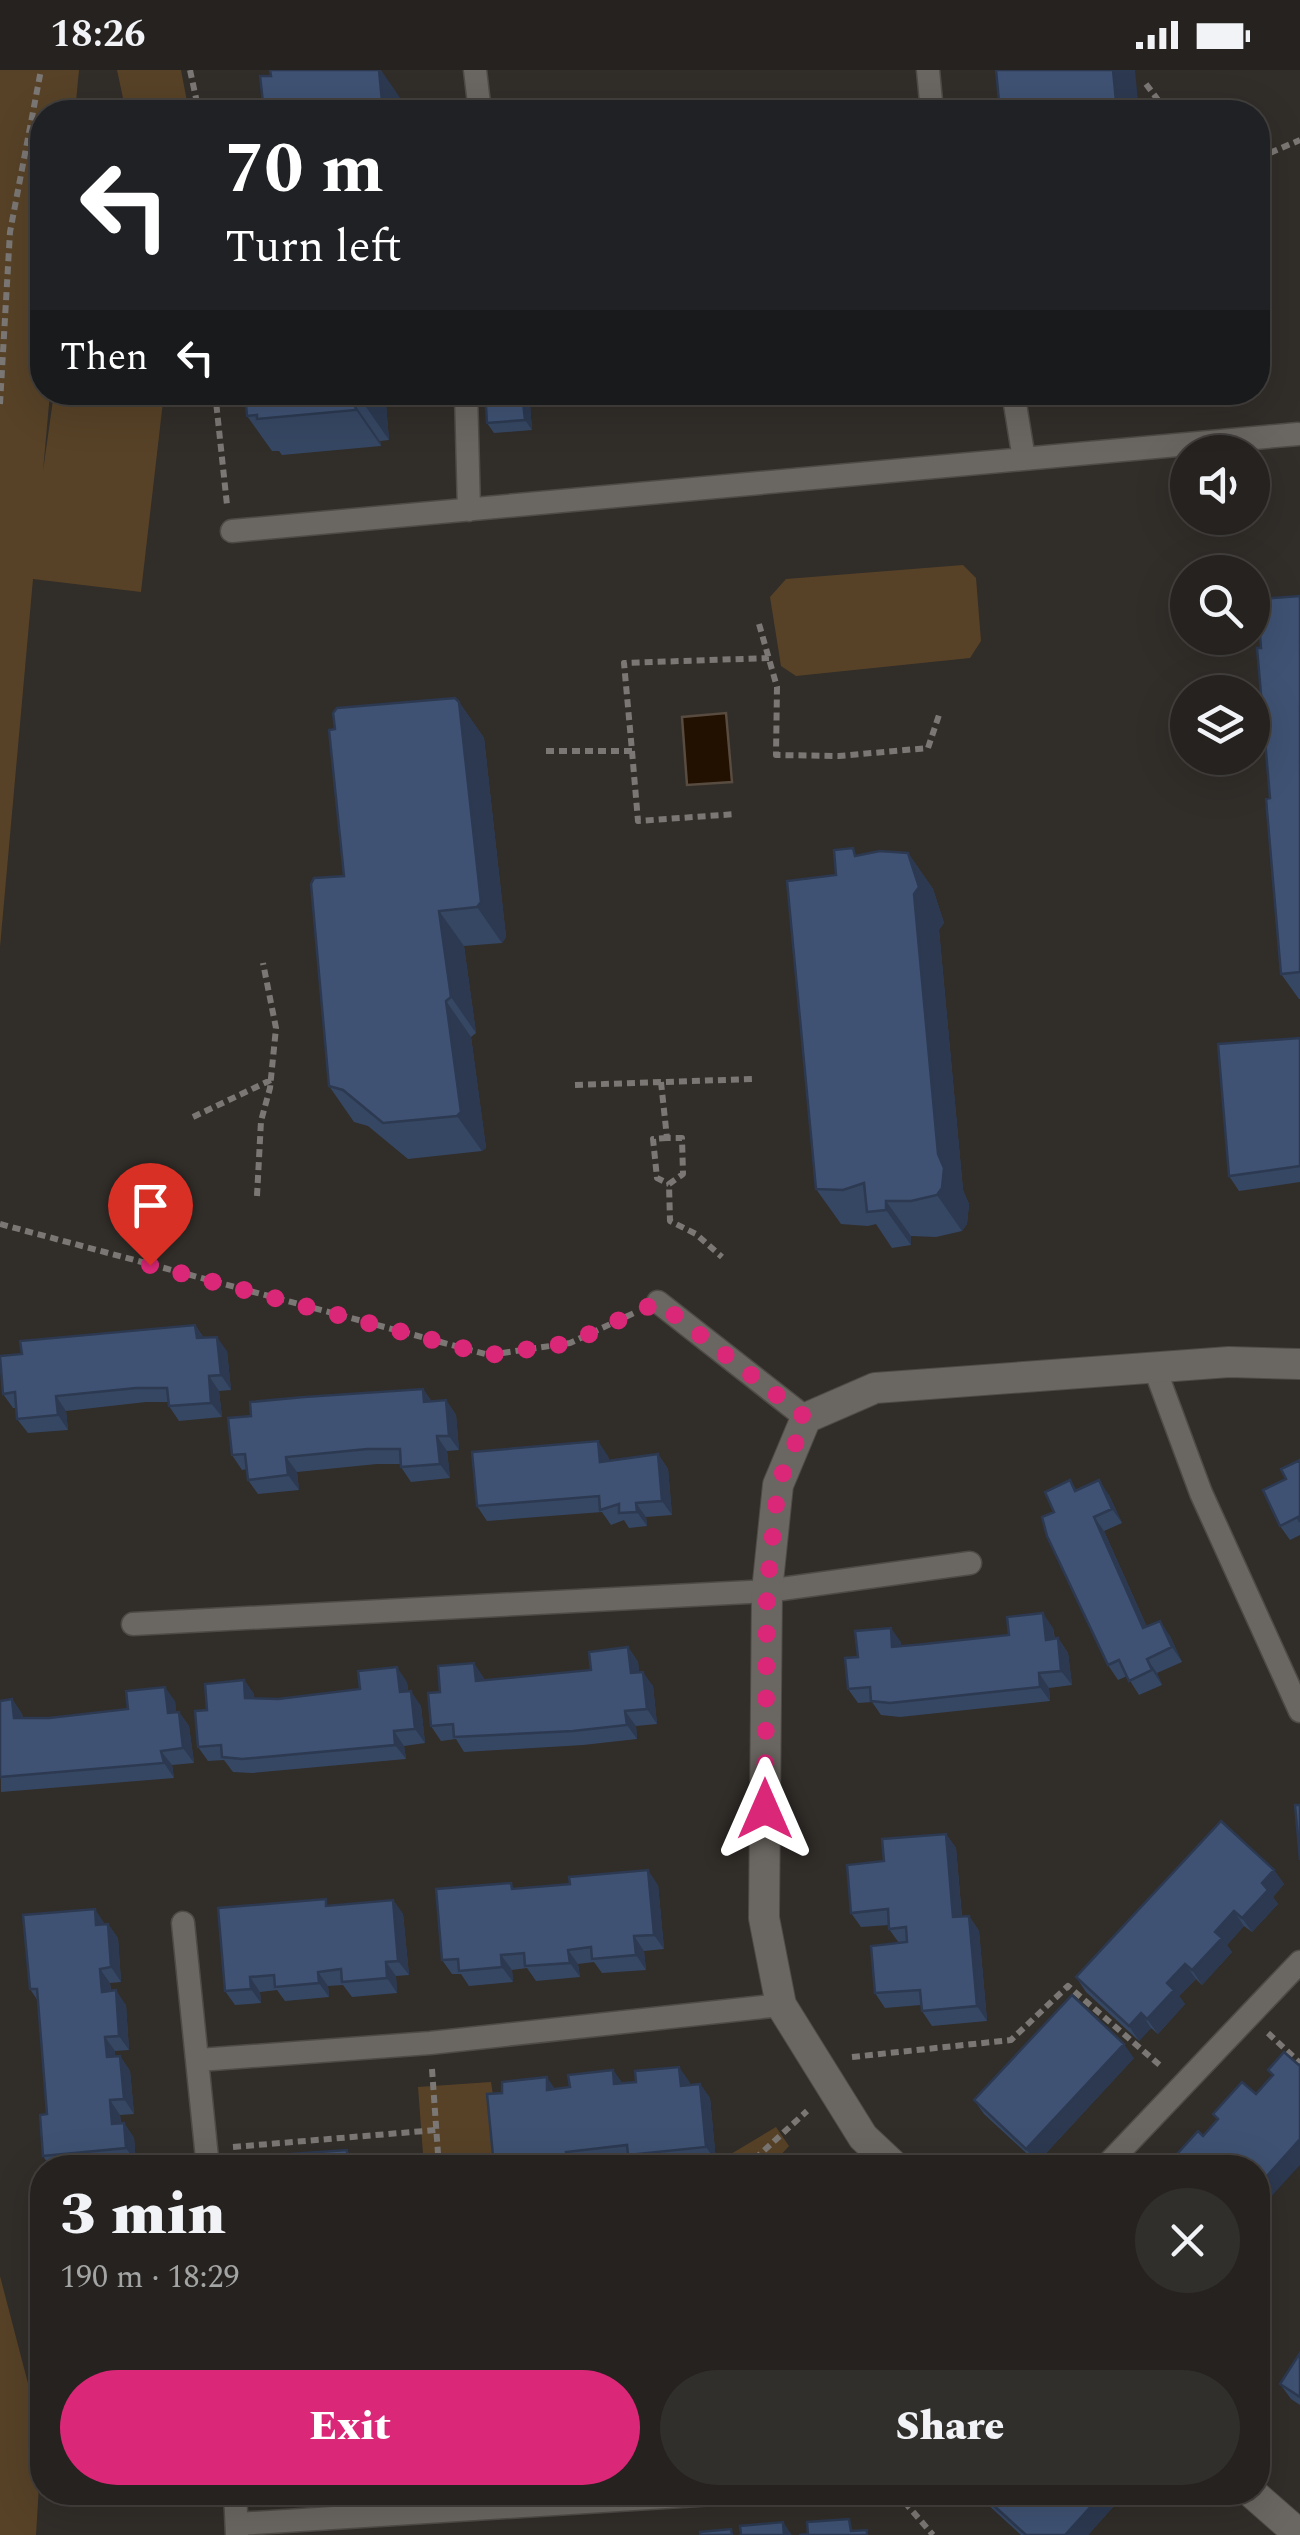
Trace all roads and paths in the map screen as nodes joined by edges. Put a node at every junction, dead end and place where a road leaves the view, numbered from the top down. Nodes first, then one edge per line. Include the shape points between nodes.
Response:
1 (40, 70) edge
2 (190, 70) edge
3 (475, 70) edge
4 (928, 70) edge
5 (1146, 84) dead end
6 (34, 100) edge
7 (197, 100) edge
8 (479, 100) edge
9 (931, 100) edge
10 (1158, 100) edge
11 (30, 124) edge
12 (1300, 140) edge
13 (1270, 153) edge
14 (0, 404) edge
15 (216, 405) edge
16 (466, 405) edge
17 (1015, 405) edge
18 (1298, 434) edge
19 (1024, 458) junction
20 (468, 510) junction
21 (232, 531) joint
22 (759, 624) dead end
23 (769, 658) junction
24 (938, 715) dead end
25 (546, 750) dead end
26 (632, 751) junction
27 (736, 814) dead end
28 (263, 963) dead end
29 (753, 1079) dead end
30 (270, 1080) junction
31 (662, 1082) junction
32 (575, 1085) dead end
33 (192, 1117) dead end
34 (667, 1138) junction
35 (669, 1184) junction
36 (257, 1196) dead end
37 (0, 1224) edge
38 (722, 1258) dead end
39 (658, 1302) joint
40 (1300, 1364) edge
41 (1155, 1369) junction
42 (806, 1418) junction
43 (970, 1563) dead end
44 (767, 1591) junction
45 (133, 1624) dead end
46 (1300, 1711) edge
47 (183, 1922) dead end
48 (1300, 1962) edge
49 (781, 2005) junction
50 (1249, 2014) junction
51 (430, 2044) junction
52 (199, 2060) junction
53 (813, 2062) junction
54 (1300, 2064) edge
55 (1182, 2084) junction
56 (831, 2090) junction
57 (436, 2130) junction
58 (207, 2155) edge
59 (232, 2155) edge
60 (437, 2155) edge
61 (759, 2155) edge
62 (882, 2155) edge
63 (1116, 2155) edge
64 (236, 2505) edge
65 (572, 2505) edge
66 (907, 2505) edge
67 (1265, 2505) edge
68 (238, 2530) edge
69 (933, 2535) edge
70 (1300, 2535) edge

1 - 6 path
2 - 7 path
3 - 8 lane
4 - 9 lane
5 - 10 path
11 - 14 path via 10,232
12 - 13 path
15 - 21 path
16 - 20 lane
17 - 19 lane
18 - 19 lane
19 - 20 lane
20 - 21 lane
22 - 23 path
23 - 24 path via 777,686 776,755 928,748
23 - 26 path via 624,663
25 - 26 path
26 - 27 path via 638,822
28 - 30 path via 276,1028
29 - 31 path
30 - 33 path
30 - 36 path
31 - 32 path
31 - 34 path
34 - 35 path via 653,1140 657,1178
34 - 35 path via 682,1138 683,1174
35 - 38 path via 670,1221
37 - 39 path via 489,1355 570,1343
39 - 42 lane
40 - 41 street
41 - 42 street via 875,1388
41 - 46 lane via 1200,1493
42 - 44 street via 778,1485
43 - 44 lane
44 - 45 lane
44 - 49 street via 764,1918
47 - 52 lane
48 - 50 lane
49 - 51 lane
49 - 53 street
50 - 54 path
50 - 55 lane
51 - 52 lane
51 - 57 path
52 - 58 lane
53 - 55 path via 1011,2040 1068,1986
53 - 56 street
55 - 63 lane
56 - 61 path
56 - 62 street
57 - 59 path
57 - 60 path
64 - 68 lane
65 - 68 lane
66 - 69 path
67 - 70 street

